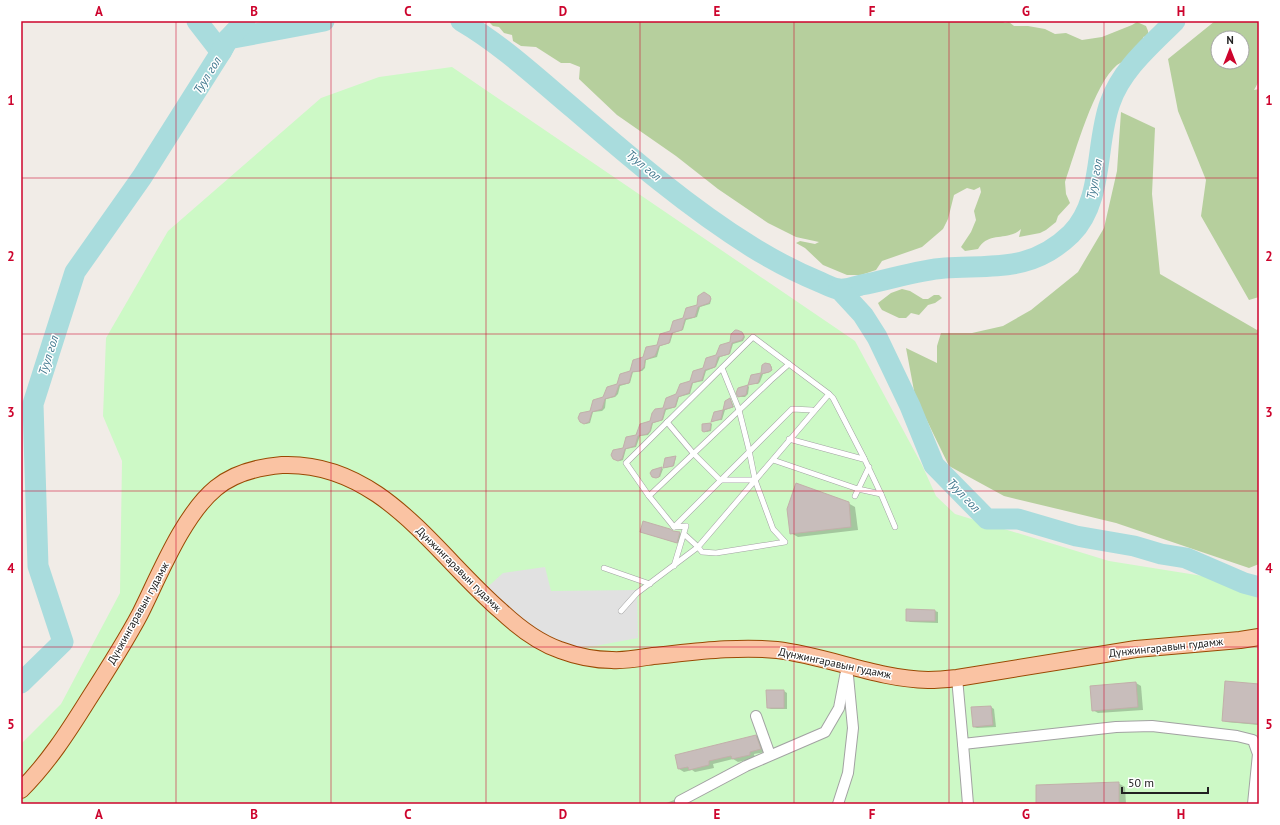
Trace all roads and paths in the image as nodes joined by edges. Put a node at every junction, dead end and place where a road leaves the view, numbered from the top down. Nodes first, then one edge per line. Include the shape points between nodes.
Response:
1 (789, 364) junction
2 (722, 368) junction
3 (829, 394) junction
4 (739, 410) junction
5 (814, 411) junction
6 (667, 422) junction
7 (789, 439) junction
8 (749, 450) junction
9 (693, 453) junction
10 (864, 458) junction
11 (772, 460) junction
12 (869, 467) junction
13 (720, 480) junction
14 (755, 480) junction
15 (858, 489) junction
16 (881, 494) junction
17 (649, 496) junction
18 (856, 496) dead end
19 (674, 527) junction
20 (894, 527) dead end
21 (684, 534) junction
22 (698, 548) junction
23 (674, 566) junction
24 (604, 568) dead end
25 (650, 584) junction
26 (621, 611) dead end
27 (1259, 637) edge
28 (847, 666) junction
29 (958, 678) junction
30 (756, 716) dead end
31 (963, 744) junction
32 (770, 755) junction
33 (21, 790) edge
34 (680, 801) dead end
35 (838, 804) edge
36 (968, 804) edge
37 (1253, 804) edge

1 - 2 lane via 754,337
1 - 3 lane
1 - 4 lane
2 - 4 lane
2 - 6 lane
3 - 5 lane
3 - 10 lane
4 - 8 lane
4 - 9 lane
5 - 7 lane
5 - 8 lane via 792,409
6 - 9 lane
6 - 17 lane via 626,463
7 - 10 lane
7 - 11 lane
8 - 13 lane
8 - 14 lane
9 - 13 lane
9 - 17 lane
10 - 12 lane
11 - 14 lane
11 - 15 lane
12 - 15 lane
12 - 16 lane
13 - 14 lane
13 - 19 lane
14 - 22 lane
14 - 22 lane via 773,529 785,542 716,553 702,552
15 - 16 lane
15 - 18 lane
16 - 20 lane
17 - 19 lane
19 - 21 lane via 686,526
21 - 22 lane
21 - 23 lane
22 - 23 lane
23 - 25 lane
24 - 25 lane
25 - 26 lane via 637,593
27 - 29 main road, Дүнжингаравын гудамж via 1136,648
28 - 29 main road, Дүнжингаравын гудамж via 928,680
28 - 32 street via 839,708 825,732
28 - 33 main road, Дүнжингаравын гудамж via 776,650 708,651 612,660 584,657 558,650 518,627 480,593 420,529 396,508 353,479 331,470 291,465 265,466 238,475 216,488 197,508 180,534 127,639 59,746
28 - 35 street via 853,728 848,773
29 - 31 street
30 - 32 street
31 - 36 street
31 - 37 street via 1116,727 1152,726 1237,736 1253,740 1258,754
32 - 34 street

